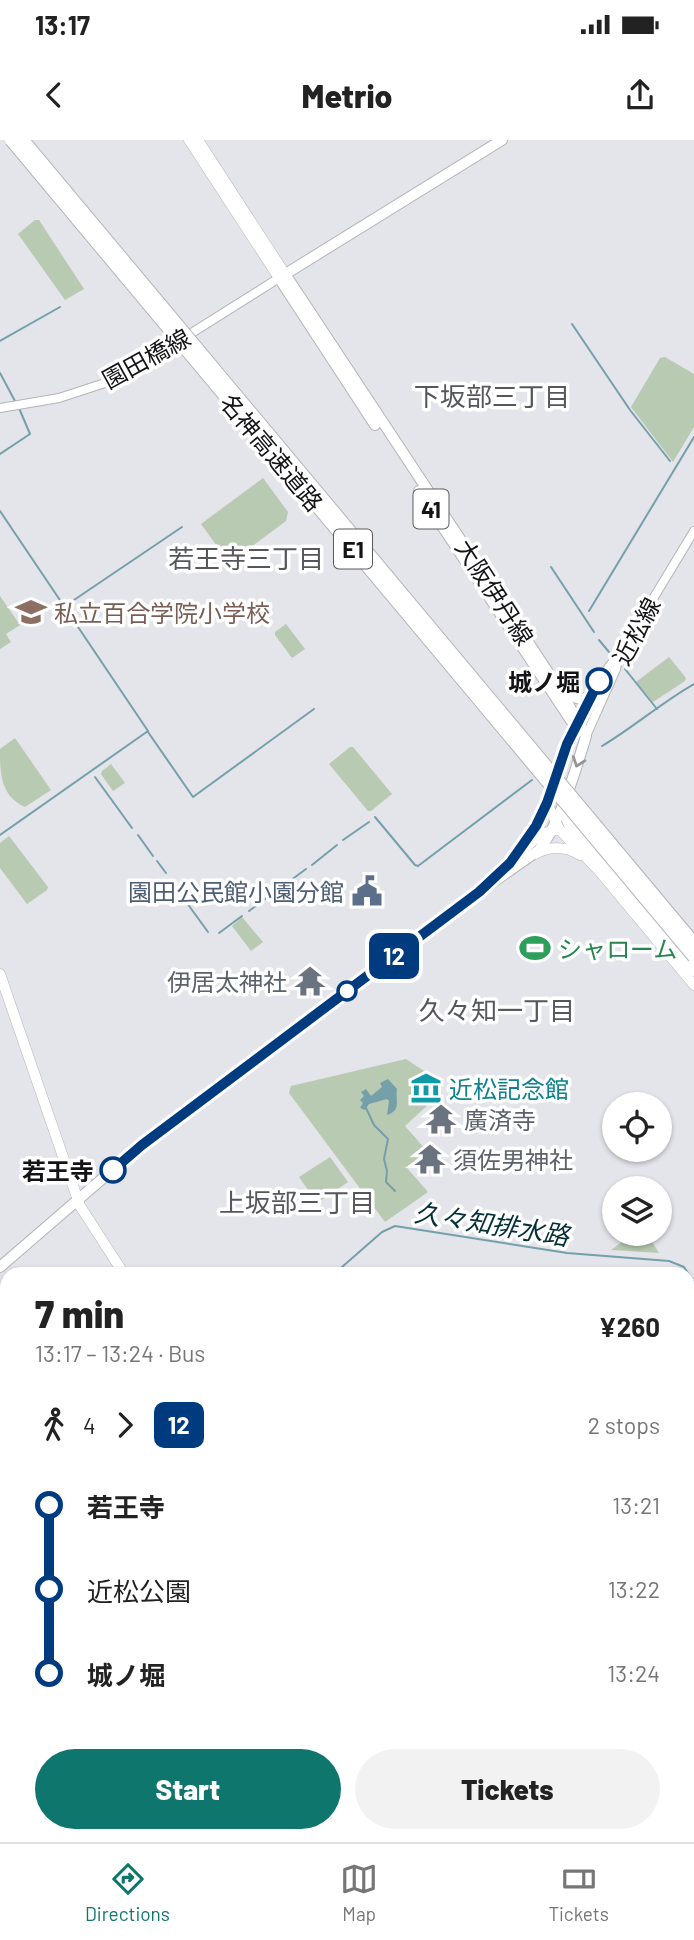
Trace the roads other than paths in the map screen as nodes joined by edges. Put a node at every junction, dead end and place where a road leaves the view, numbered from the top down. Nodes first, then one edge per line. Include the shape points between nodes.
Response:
1 (11, 140) edge
2 (23, 140) edge
3 (189, 140) edge
4 (198, 140) edge
5 (502, 140) edge
6 (282, 276) junction
7 (0, 408) edge
8 (694, 531) edge
9 (619, 655) junction
10 (593, 692) junction
11 (563, 695) junction
12 (577, 726) junction
13 (586, 736) junction
14 (569, 788) junction
15 (547, 803) junction
16 (555, 828) junction
17 (579, 838) junction
18 (533, 855) junction
19 (510, 863) junction
20 (592, 864) junction
21 (479, 892) junction
22 (694, 943) edge
23 (694, 957) edge
24 (694, 971) edge
25 (0, 974) edge
26 (694, 985) edge
27 (78, 1200) junction
28 (0, 1267) edge
29 (119, 1267) edge

1 - 23 highway, 名神高速道路 / E1, bridge
2 - 22 highway, 名神高速道路 / E1, bridge
3 - 6 main road
4 - 6 main road
5 - 6 main road
6 - 7 street, 園田橋線 via 114,379 59,398
6 - 11 main road, 大阪伊丹線 / 41
6 - 12 main road, 大阪伊丹線 / 41
8 - 9 street, 近松線
9 - 10 street
9 - 13 street, 近松線
10 - 11 street via 580,700
10 - 12 street
11 - 12 main road, 大阪伊丹線 / 41
12 - 13 main road, 大阪伊丹線 / 41
12 - 15 main road
13 -> 14 main road
14 - 16 main road
14 - 17 main road via 565,821
15 - 16 main road
15 - 19 main road
16 - 17 main road
16 - 18 main road
16 - 19 main road via 537,836
16 - 20 main road
17 - 24 main road
18 - 20 main road via 562,849
18 - 21 main road
19 - 21 main road
20 - 26 main road
21 - 27 main road via 142,1145
25 - 27 main road
27 - 28 main road
27 - 29 main road

